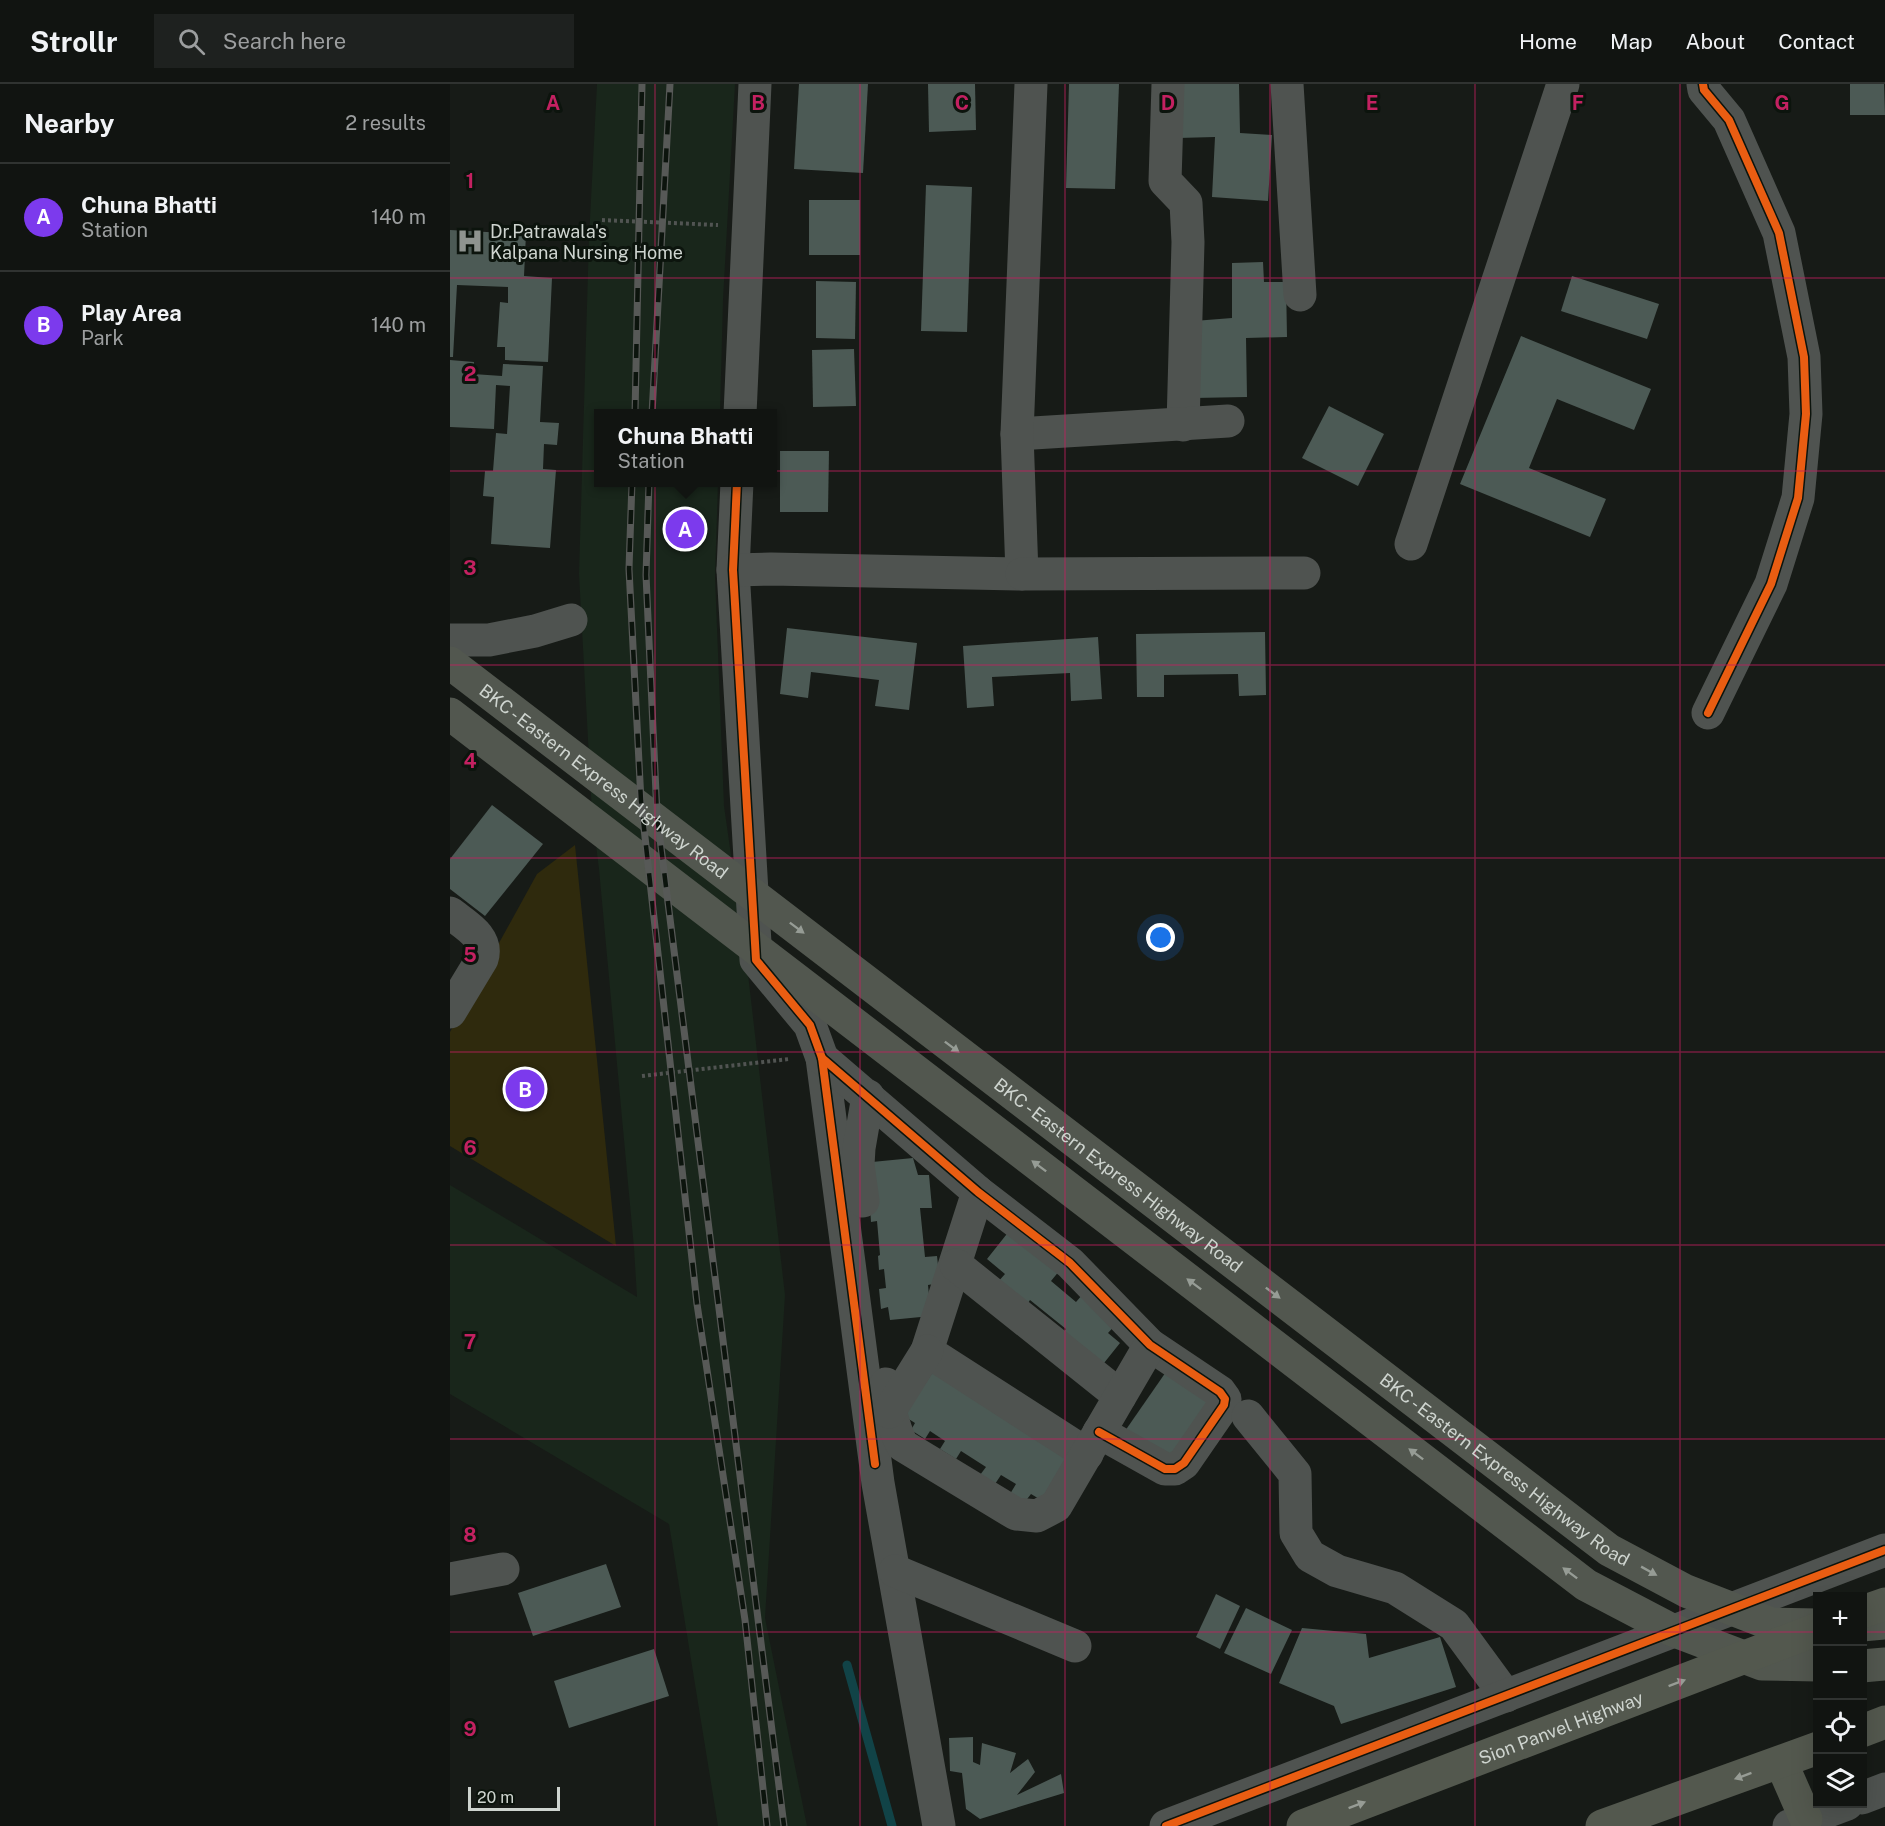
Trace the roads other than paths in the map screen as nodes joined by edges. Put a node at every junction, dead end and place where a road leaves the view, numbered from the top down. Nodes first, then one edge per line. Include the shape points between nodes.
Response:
1 (755, 84) edge
2 (1031, 84) edge
3 (1168, 84) edge
4 (1287, 84) edge
5 (1563, 84) edge
6 (1703, 84) edge
7 (1300, 295) dead end
8 (740, 409) edge
9 (1228, 421) dead end
10 (1183, 425) junction
11 (1017, 434) junction
12 (737, 487) edge
13 (1411, 544) dead end
14 (733, 570) junction
15 (1304, 573) dead end
16 (1022, 574) junction
17 (571, 620) dead end
18 (450, 640) edge
19 (450, 663) edge
20 (1708, 713) dead end
21 (450, 714) edge
22 (450, 913) edge
23 (450, 959) edge
24 (450, 986) edge
25 (450, 1012) edge
26 (808, 1058) junction
27 (868, 1096) junction
28 (978, 1192) junction
29 (956, 1265) junction
30 (1150, 1345) junction
31 (927, 1351) junction
32 (1120, 1396) junction
33 (889, 1412) junction
34 (1248, 1416) dead end
35 (1093, 1443) junction
36 (1885, 1550) edge
37 (503, 1569) dead end
38 (894, 1571) junction
39 (450, 1579) edge
40 (1885, 1604) edge
41 (1867, 1611) edge
42 (1885, 1623) edge
43 (1867, 1625) edge
44 (1813, 1627) edge
45 (1813, 1629) edge
46 (1075, 1647) dead end
47 (1885, 1664) edge
48 (1813, 1665) edge
49 (1867, 1666) edge
50 (1506, 1696) junction
51 (1885, 1722) edge
52 (1867, 1729) edge
53 (1813, 1750) edge
54 (1781, 1762) junction
55 (1885, 1789) edge
56 (1867, 1796) edge
57 (1834, 1808) edge
58 (1797, 1823) edge
59 (939, 1826) edge
60 (1166, 1826) edge
61 (1303, 1826) edge
62 (1602, 1826) edge

1 - 8 street
2 - 11 street
3 - 10 street via 1165,181 1186,203 1188,242
4 - 7 street
5 - 13 street
6 - 20 street via 1729,120 1779,233 1804,357 1806,414 1798,498 1771,584
9 - 10 street
10 - 11 street
11 - 16 street
12 - 14 street
14 - 16 street
14 - 26 street via 756,960 810,1025
15 - 16 street
17 - 18 street via 489,640
19 -> 44 main road, BKC - Eastern Express Highway Road via 1609,1550 1686,1591 1771,1624
48 -> 21 main road via 1762,1664 1670,1629 1586,1585
22 - 25 street via 478,936 485,951
23 - 24 street via 460,967
26 - 27 street
26 - 38 street
27 - 28 street
27 - 33 street via 858,1165
28 - 29 street
28 - 30 street via 1070,1263
29 - 31 street
29 - 32 street
30 - 32 street
30 - 35 street via 1220,1392 1224,1405 1184,1463 1175,1468
31 - 33 street
31 - 35 street
32 - 35 street
33 - 35 street via 902,1445 1016,1514 1036,1516 1056,1506
34 - 50 street via 1295,1474 1296,1533 1310,1556 1337,1571 1395,1588 1454,1625
36 - 50 street
37 - 39 street
38 - 46 street
38 - 59 street
40 - 41 highway
42 - 43 main road
61 -> 45 highway, Sion Panvel Highway
47 - 49 main road
50 - 60 street
51 - 52 highway
53 - 54 highway
54 - 58 highway
54 -> 62 highway
55 - 56 street
57 - 58 street

